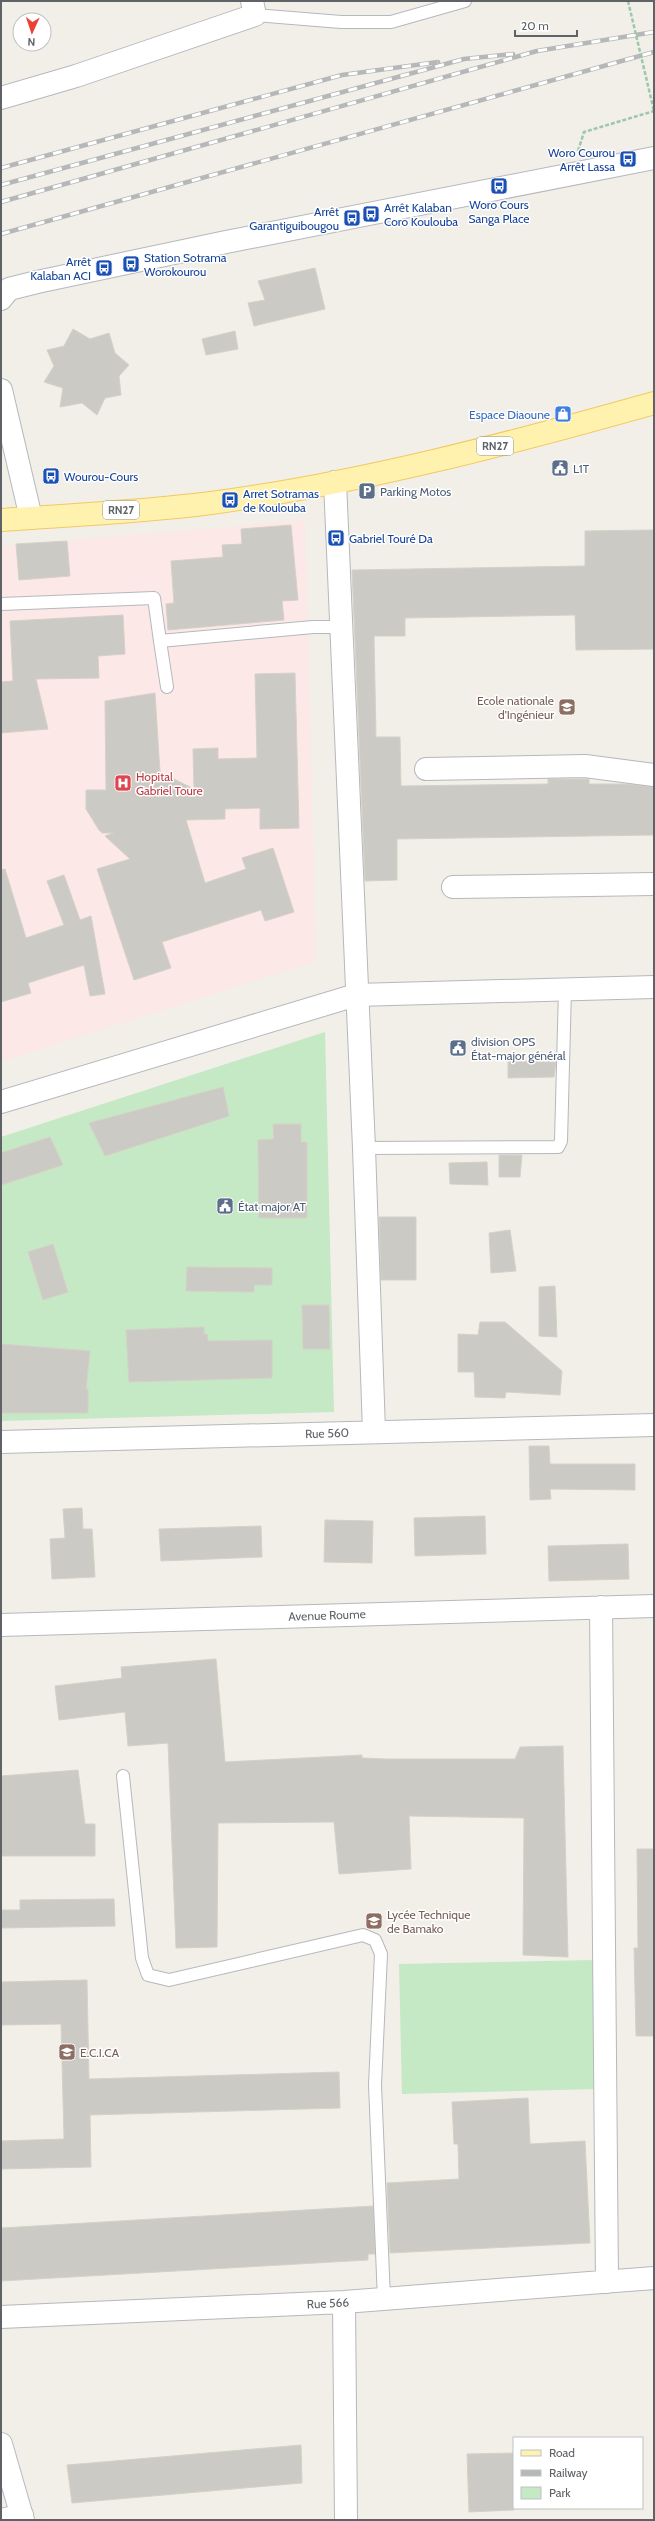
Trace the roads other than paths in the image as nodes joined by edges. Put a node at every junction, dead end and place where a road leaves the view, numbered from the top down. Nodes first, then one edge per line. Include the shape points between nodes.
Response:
1 (465, 1) edge
2 (253, 8) edge
3 (1, 98) edge
4 (654, 158) edge
5 (1, 299) edge
6 (1, 390) edge
7 (654, 403) edge
8 (335, 482) junction
9 (31, 518) junction
10 (1, 520) edge
11 (1, 604) edge
12 (341, 627) junction
13 (160, 641) junction
14 (167, 687) dead end
15 (426, 769) dead end
16 (654, 775) edge
17 (654, 884) edge
18 (453, 887) dead end
19 (654, 987) edge
20 (565, 989) junction
21 (356, 995) junction
22 (1, 1102) edge
23 (364, 1148) junction
24 (654, 1425) edge
25 (374, 1431) junction
26 (1, 1442) edge
27 (601, 1606) junction
28 (654, 1606) edge
29 (1, 1625) edge
30 (123, 1776) dead end
31 (654, 2278) edge
32 (607, 2282) junction
33 (384, 2299) junction
34 (344, 2302) junction
35 (1, 2317) edge
36 (1, 2444) edge
37 (22, 2517) edge
38 (1, 2520) edge
39 (346, 2520) edge

1 - 2 lane via 392,22 341,22
2 - 3 street via 76,76
4 - 5 street via 37,282 9,289
6 - 9 street
7 - 8 main road, RN27 via 530,438
8 - 9 main road, RN27 via 211,503
8 - 12 street
9 - 10 main road, RN27
11 - 13 lane via 154,598
12 - 13 lane via 313,627
12 - 21 street
13 - 14 lane
15 - 16 street via 585,766
17 - 18 street
19 - 20 street
20 - 21 street
20 - 23 lane via 561,1141 558,1147
21 - 22 street
21 - 23 street
23 - 25 street
24 - 25 street, Rue 560
25 - 26 street, Rue 560
27 - 28 street, Avenue Roume
27 - 29 street, Avenue Roume
27 - 32 street
30 - 33 lane via 142,1958 148,1975 169,1980 363,1935 375,1940 381,1954 375,2085
31 - 32 street, Rue 566
32 - 33 street, Rue 566
33 - 34 street, Rue 566
34 - 35 street, Rue 566
34 - 39 street
36 - 37 street
37 - 38 street

